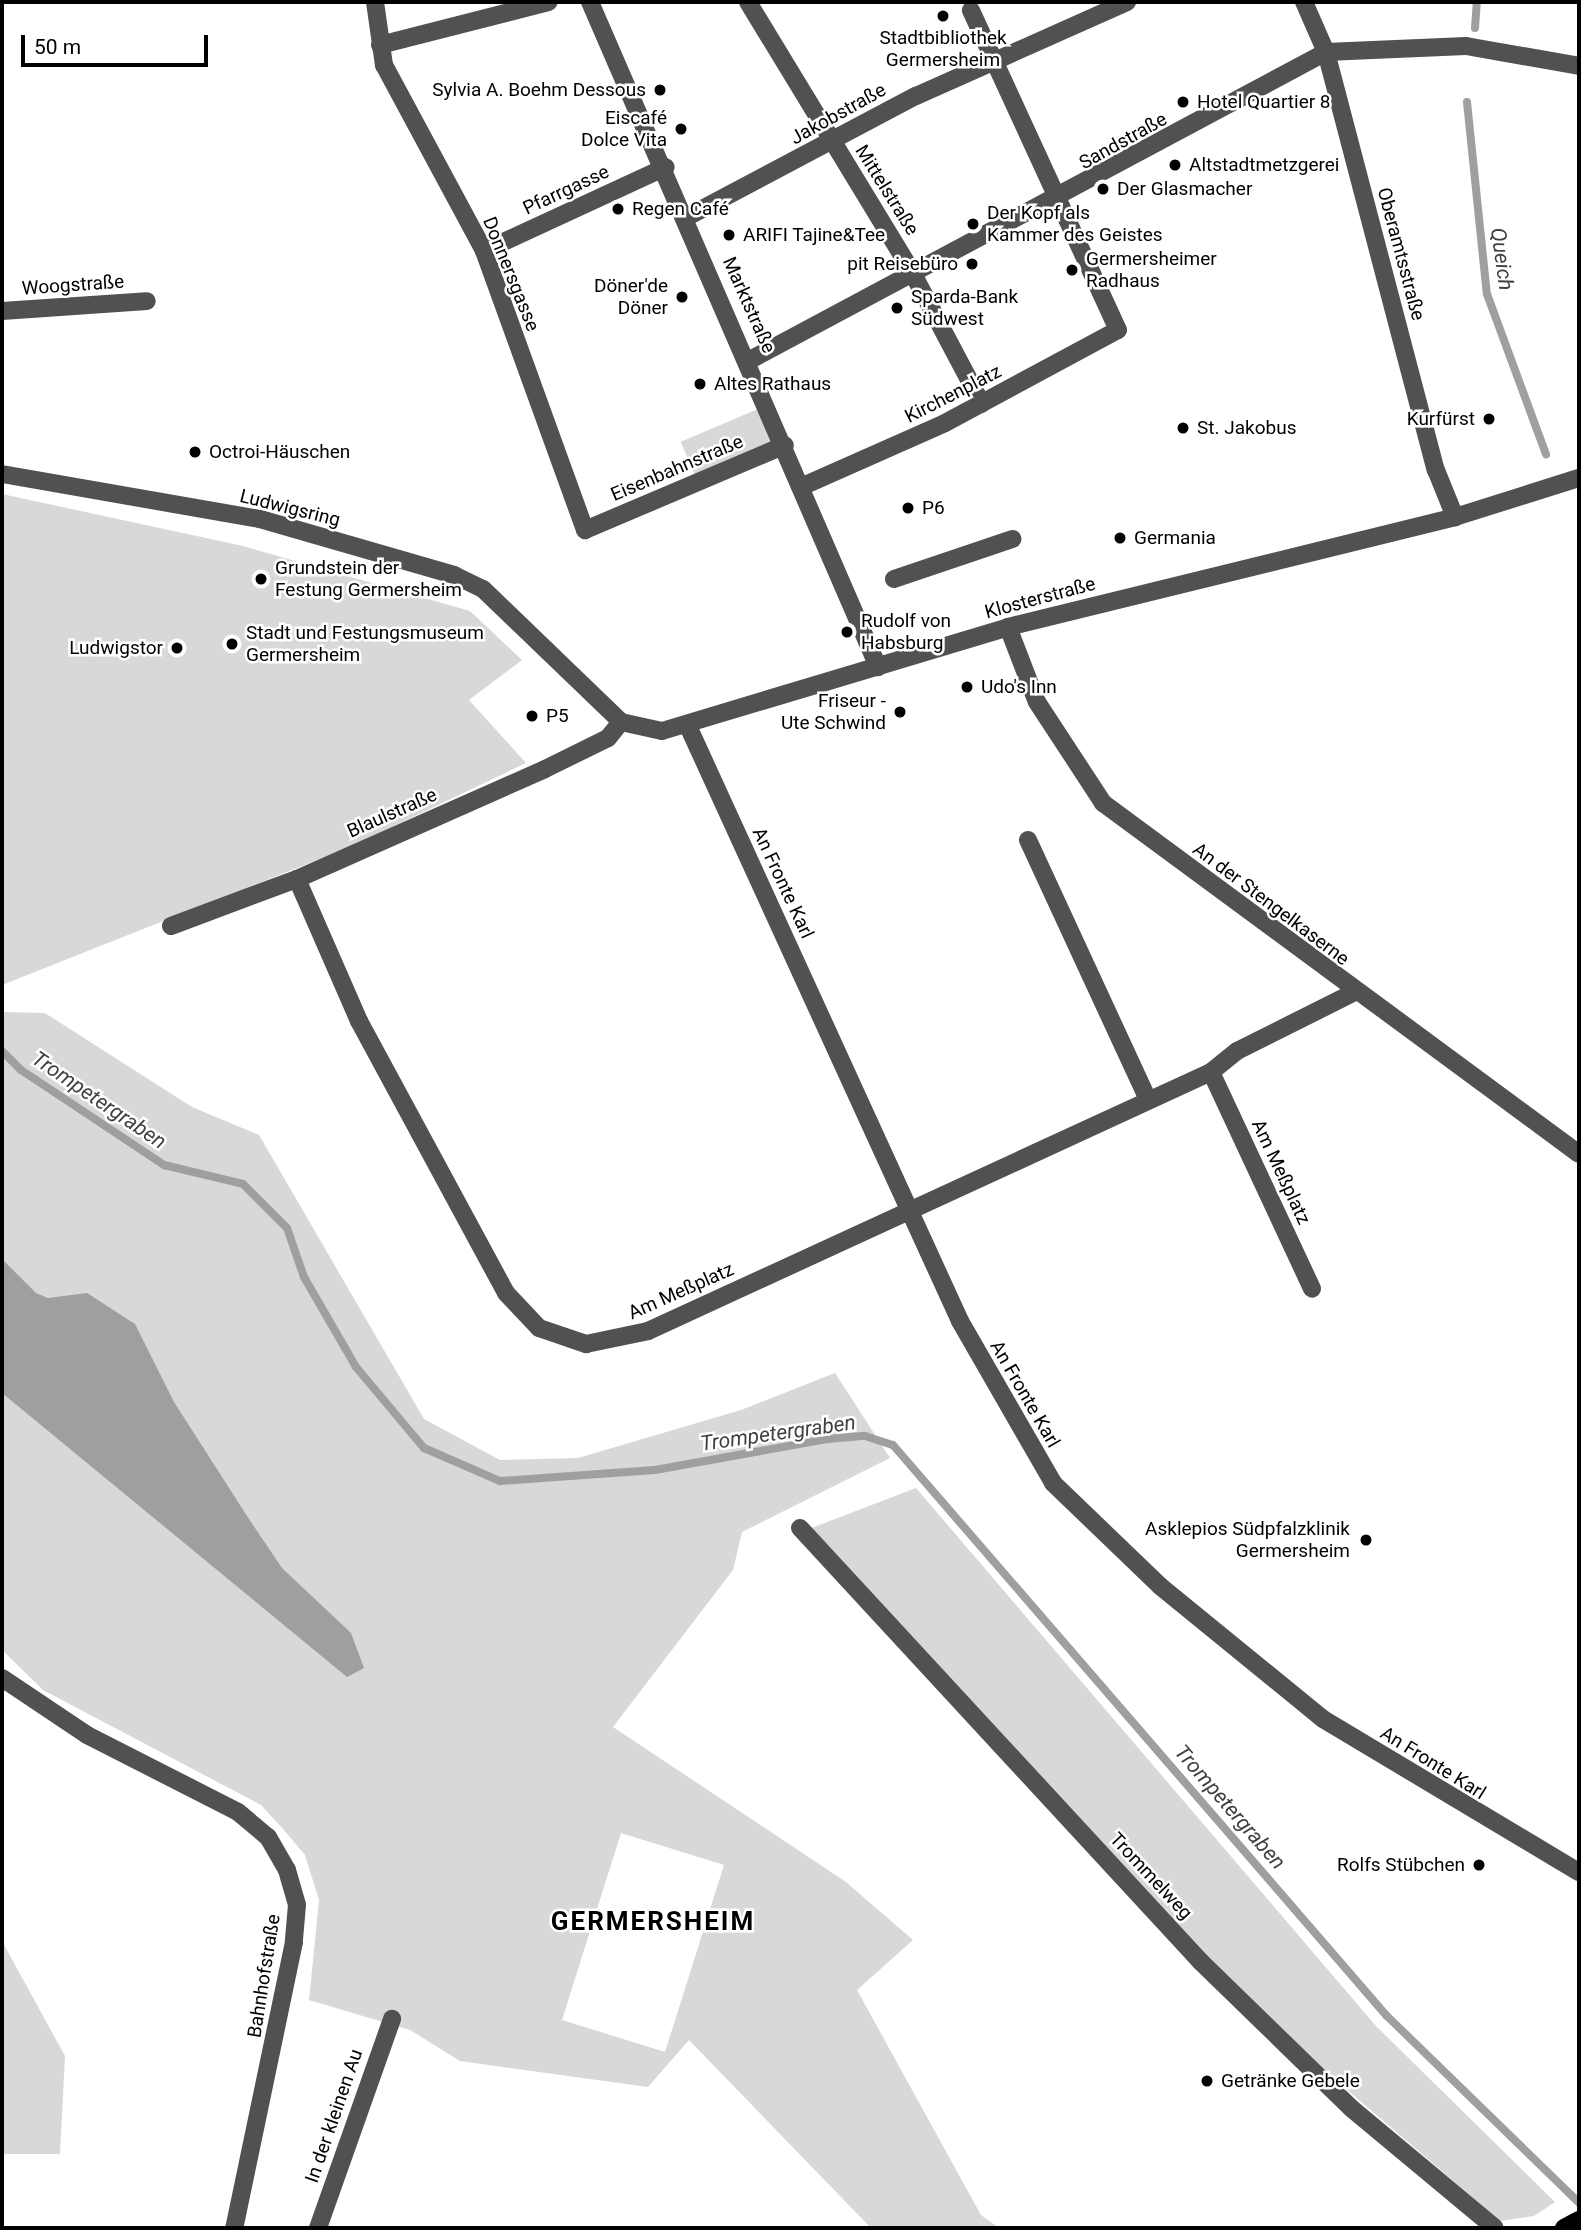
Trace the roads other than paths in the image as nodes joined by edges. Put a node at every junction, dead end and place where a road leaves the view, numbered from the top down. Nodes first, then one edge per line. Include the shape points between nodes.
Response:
1 (375, 2) edge
2 (549, 2) edge
3 (590, 2) edge
4 (748, 2) edge
5 (1126, 2) edge
6 (1304, 2) edge
7 (971, 10) dead end
8 (380, 45) junction
9 (1326, 52) junction
10 (997, 65) junction
11 (1579, 66) edge
12 (833, 142) junction
13 (666, 167) junction
14 (1055, 203) junction
15 (687, 217) junction
16 (484, 251) junction
17 (912, 272) junction
18 (147, 301) dead end
19 (2, 311) edge
20 (750, 360) junction
21 (982, 404) junction
22 (785, 445) junction
23 (2, 474) edge
24 (1579, 478) edge
25 (803, 486) junction
26 (1455, 517) junction
27 (585, 530) joint
28 (1012, 539) dead end
29 (894, 579) dead end
30 (1008, 627) junction
31 (878, 667) junction
32 (621, 723) junction
33 (688, 726) junction
34 (1028, 840) dead end
35 (297, 879) junction
36 (171, 926) dead end
37 (1353, 993) junction
38 (1212, 1072) junction
39 (1147, 1098) junction
40 (1579, 1154) edge
41 (909, 1208) junction
42 (1312, 1289) dead end
43 (800, 1528) dead end
44 (2, 1666) edge
45 (2, 1678) edge
46 (34, 1700) junction
47 (1579, 1872) edge
48 (392, 2019) dead end
49 (1579, 2220) edge
50 (234, 2228) edge
51 (318, 2228) edge
52 (1495, 2228) edge
53 (1564, 2228) edge

1 - 8 street, Donnersgasse
2 - 8 street
3 - 13 street, Marktstraße
4 - 12 street, Mittelstraße
5 - 10 street, Jakobstraße
6 - 9 street, Oberamtsstraße
7 - 10 street
8 - 16 street, Donnersgasse
9 - 11 street, Sandstraße via 1466,46
9 - 14 street, Sandstraße
9 - 26 street, Oberamtsstraße via 1436,470
10 - 12 street, Jakobstraße via 916,96
10 - 14 street
12 - 15 street, Jakobstraße
12 - 17 street, Mittelstraße
13 - 15 street, Marktstraße
13 - 16 street, Pfarrgasse
14 - 17 street, Sandstraße
14 - 21 street, Kirchenplatz via 1118,330
15 - 20 street, Marktstraße
16 - 27 street, Donnersgasse
17 - 20 street, Sandstraße
17 - 21 street, Mittelstraße
18 - 19 street, Woogstraße
20 - 22 street, Marktstraße
21 - 25 street, Kirchenplatz
22 - 25 street, Marktstraße
22 - 27 street, Eisenbahnstraße
23 - 32 street, Ludwigsring via 260,520 454,575 483,589
24 - 26 street, Klosterstraße
25 - 31 street, Marktstraße
26 - 30 street, Klosterstraße
28 - 29 street
30 - 31 street, Klosterstraße
30 - 37 street, An der Stengelkaserne via 1037,702 1103,803
31 - 33 street, Klosterstraße
32 - 33 street, Klosterstraße via 662,731
32 - 35 street, Blaulstraße via 598,744
33 - 41 street, An Fronte Karl
34 - 39 street
35 - 36 street, Blaulstraße
35 - 41 street, Am Meßplatz via 426,1152 506,1293 553,1336 607,1343 649,1331
37 - 38 street, Am Meßplatz via 1237,1051
37 - 40 street, An der Stengelkaserne
38 - 39 street, Am Meßplatz
38 - 42 street, Am Meßplatz
39 - 41 street, Am Meßplatz
41 - 47 street, An Fronte Karl via 997,1394 1053,1483 1160,1586 1323,1719 1471,1813
43 - 52 street, Trommelweg via 1201,1962 1351,2108
44 - 46 street, Bahnhofstraße
45 - 46 street, Bahnhofstraße
46 - 50 street, Bahnhofstraße via 238,1812 268,1836 287,1870 296,1905 294,1942
48 - 51 street, In der kleinen Au
49 - 53 main road

